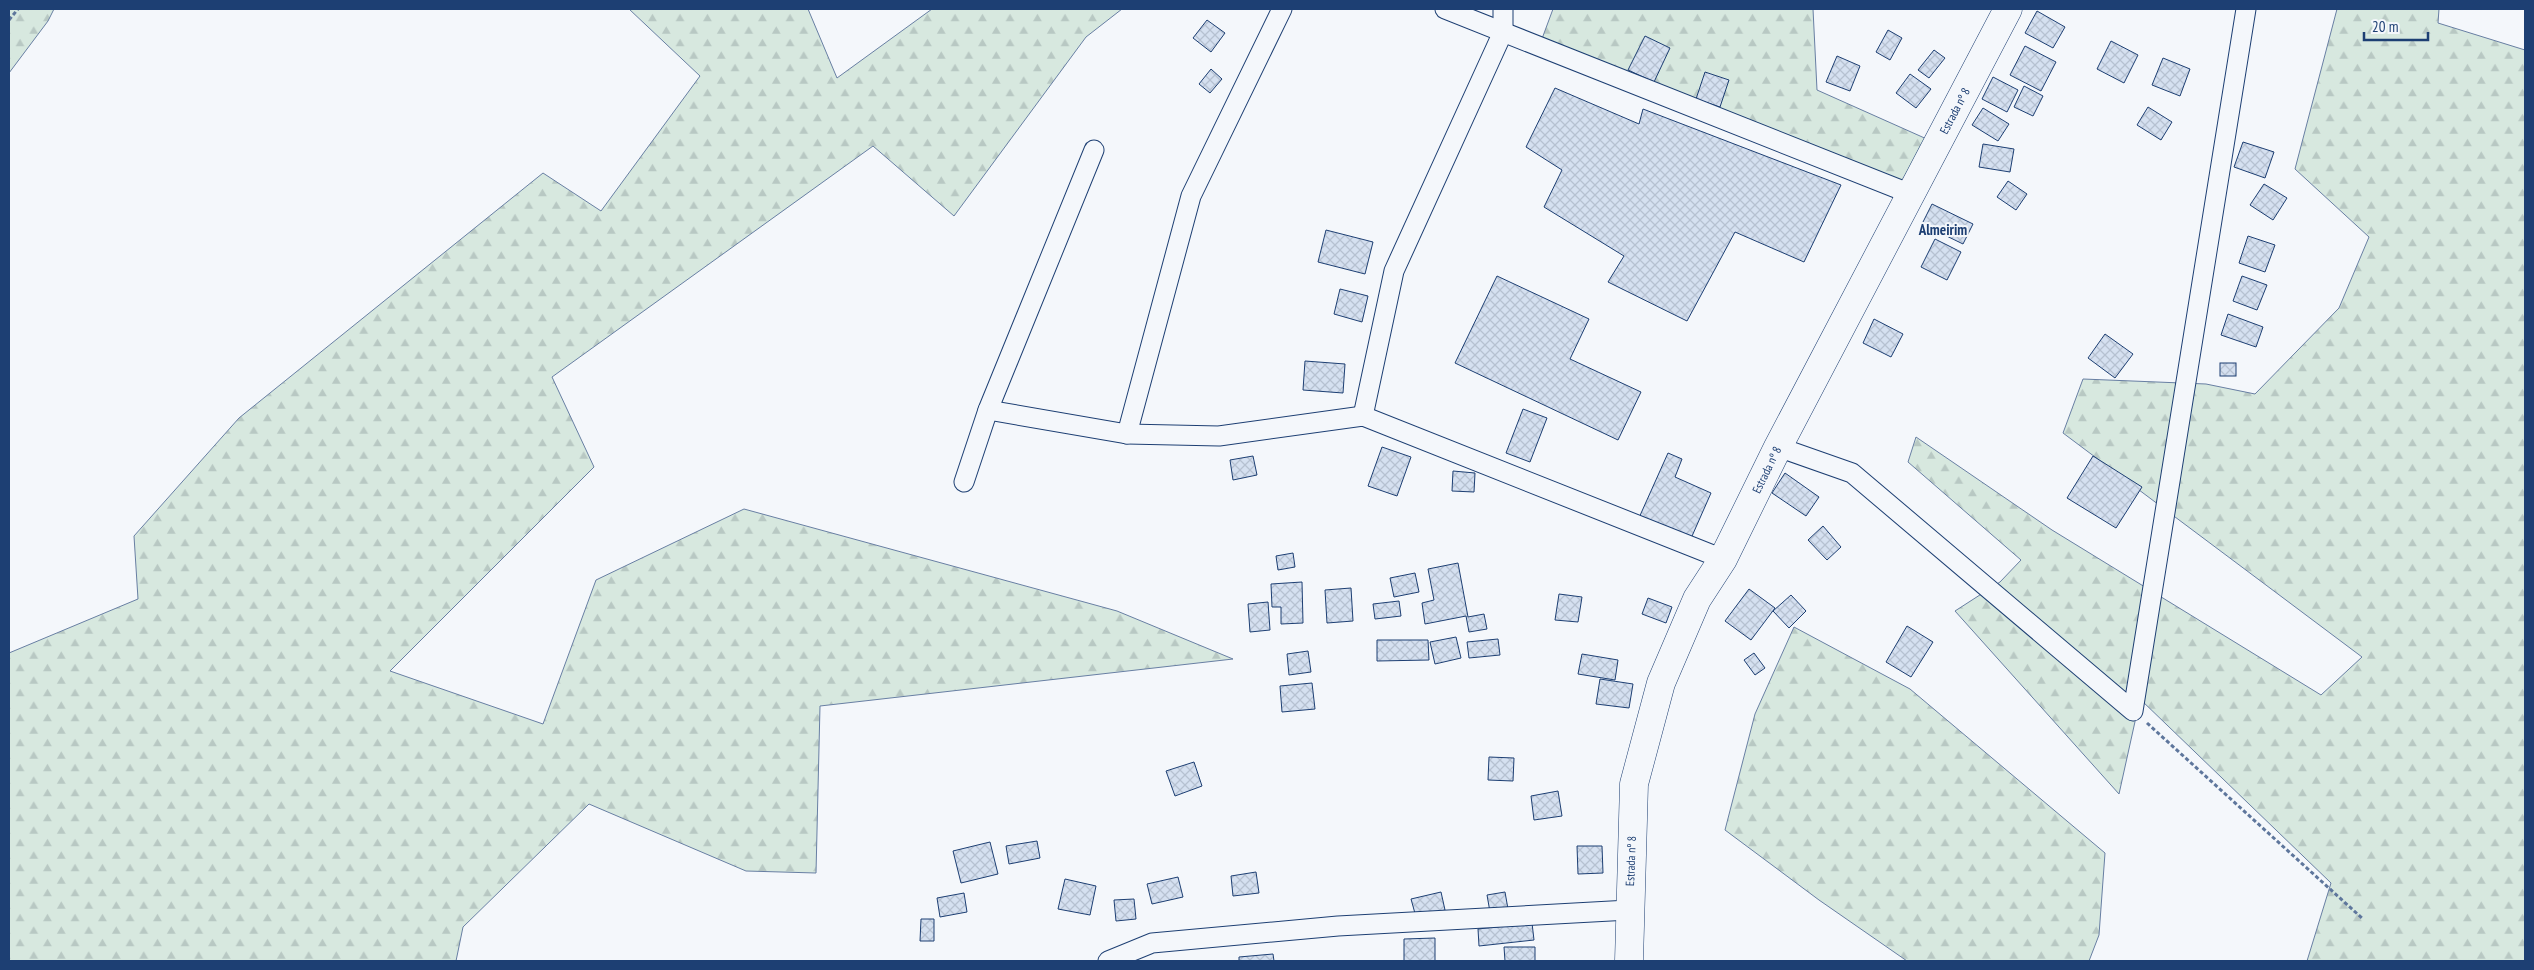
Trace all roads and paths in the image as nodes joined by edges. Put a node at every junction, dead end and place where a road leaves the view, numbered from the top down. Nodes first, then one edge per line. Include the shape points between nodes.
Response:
1 (18, 9) edge
2 (1282, 9) edge
3 (1445, 9) edge
4 (1504, 9) edge
5 (2008, 9) edge
6 (2246, 9) edge
7 (9, 20) edge
8 (1503, 32) junction
9 (1094, 150) dead end
10 (1911, 194) junction
11 (988, 410) junction
12 (1363, 416) junction
13 (1127, 434) junction
14 (1778, 447) junction
15 (964, 482) dead end
16 (1723, 559) junction
17 (2133, 711) junction
18 (1629, 910) junction
19 (2363, 920) dead end
20 (1108, 961) edge
21 (1629, 961) edge

1 - 7 path
2 - 13 street via 1191,196
3 - 8 street
4 - 8 street
5 - 10 main road, Estrada nº 8
6 - 17 street
8 - 10 street
8 - 12 street via 1394,271
9 - 11 street
10 - 14 main road, Estrada nº 8
11 - 13 street
11 - 15 street
12 - 13 street via 1219,436
12 - 16 street
14 - 16 main road, Estrada nº 8
14 - 17 street via 1852,473
16 - 18 main road, Estrada nº 8 via 1697,598 1661,682 1634,784
17 - 19 path
18 - 20 street via 1338,926 1162,942
18 - 21 main road, Estrada nº 8

